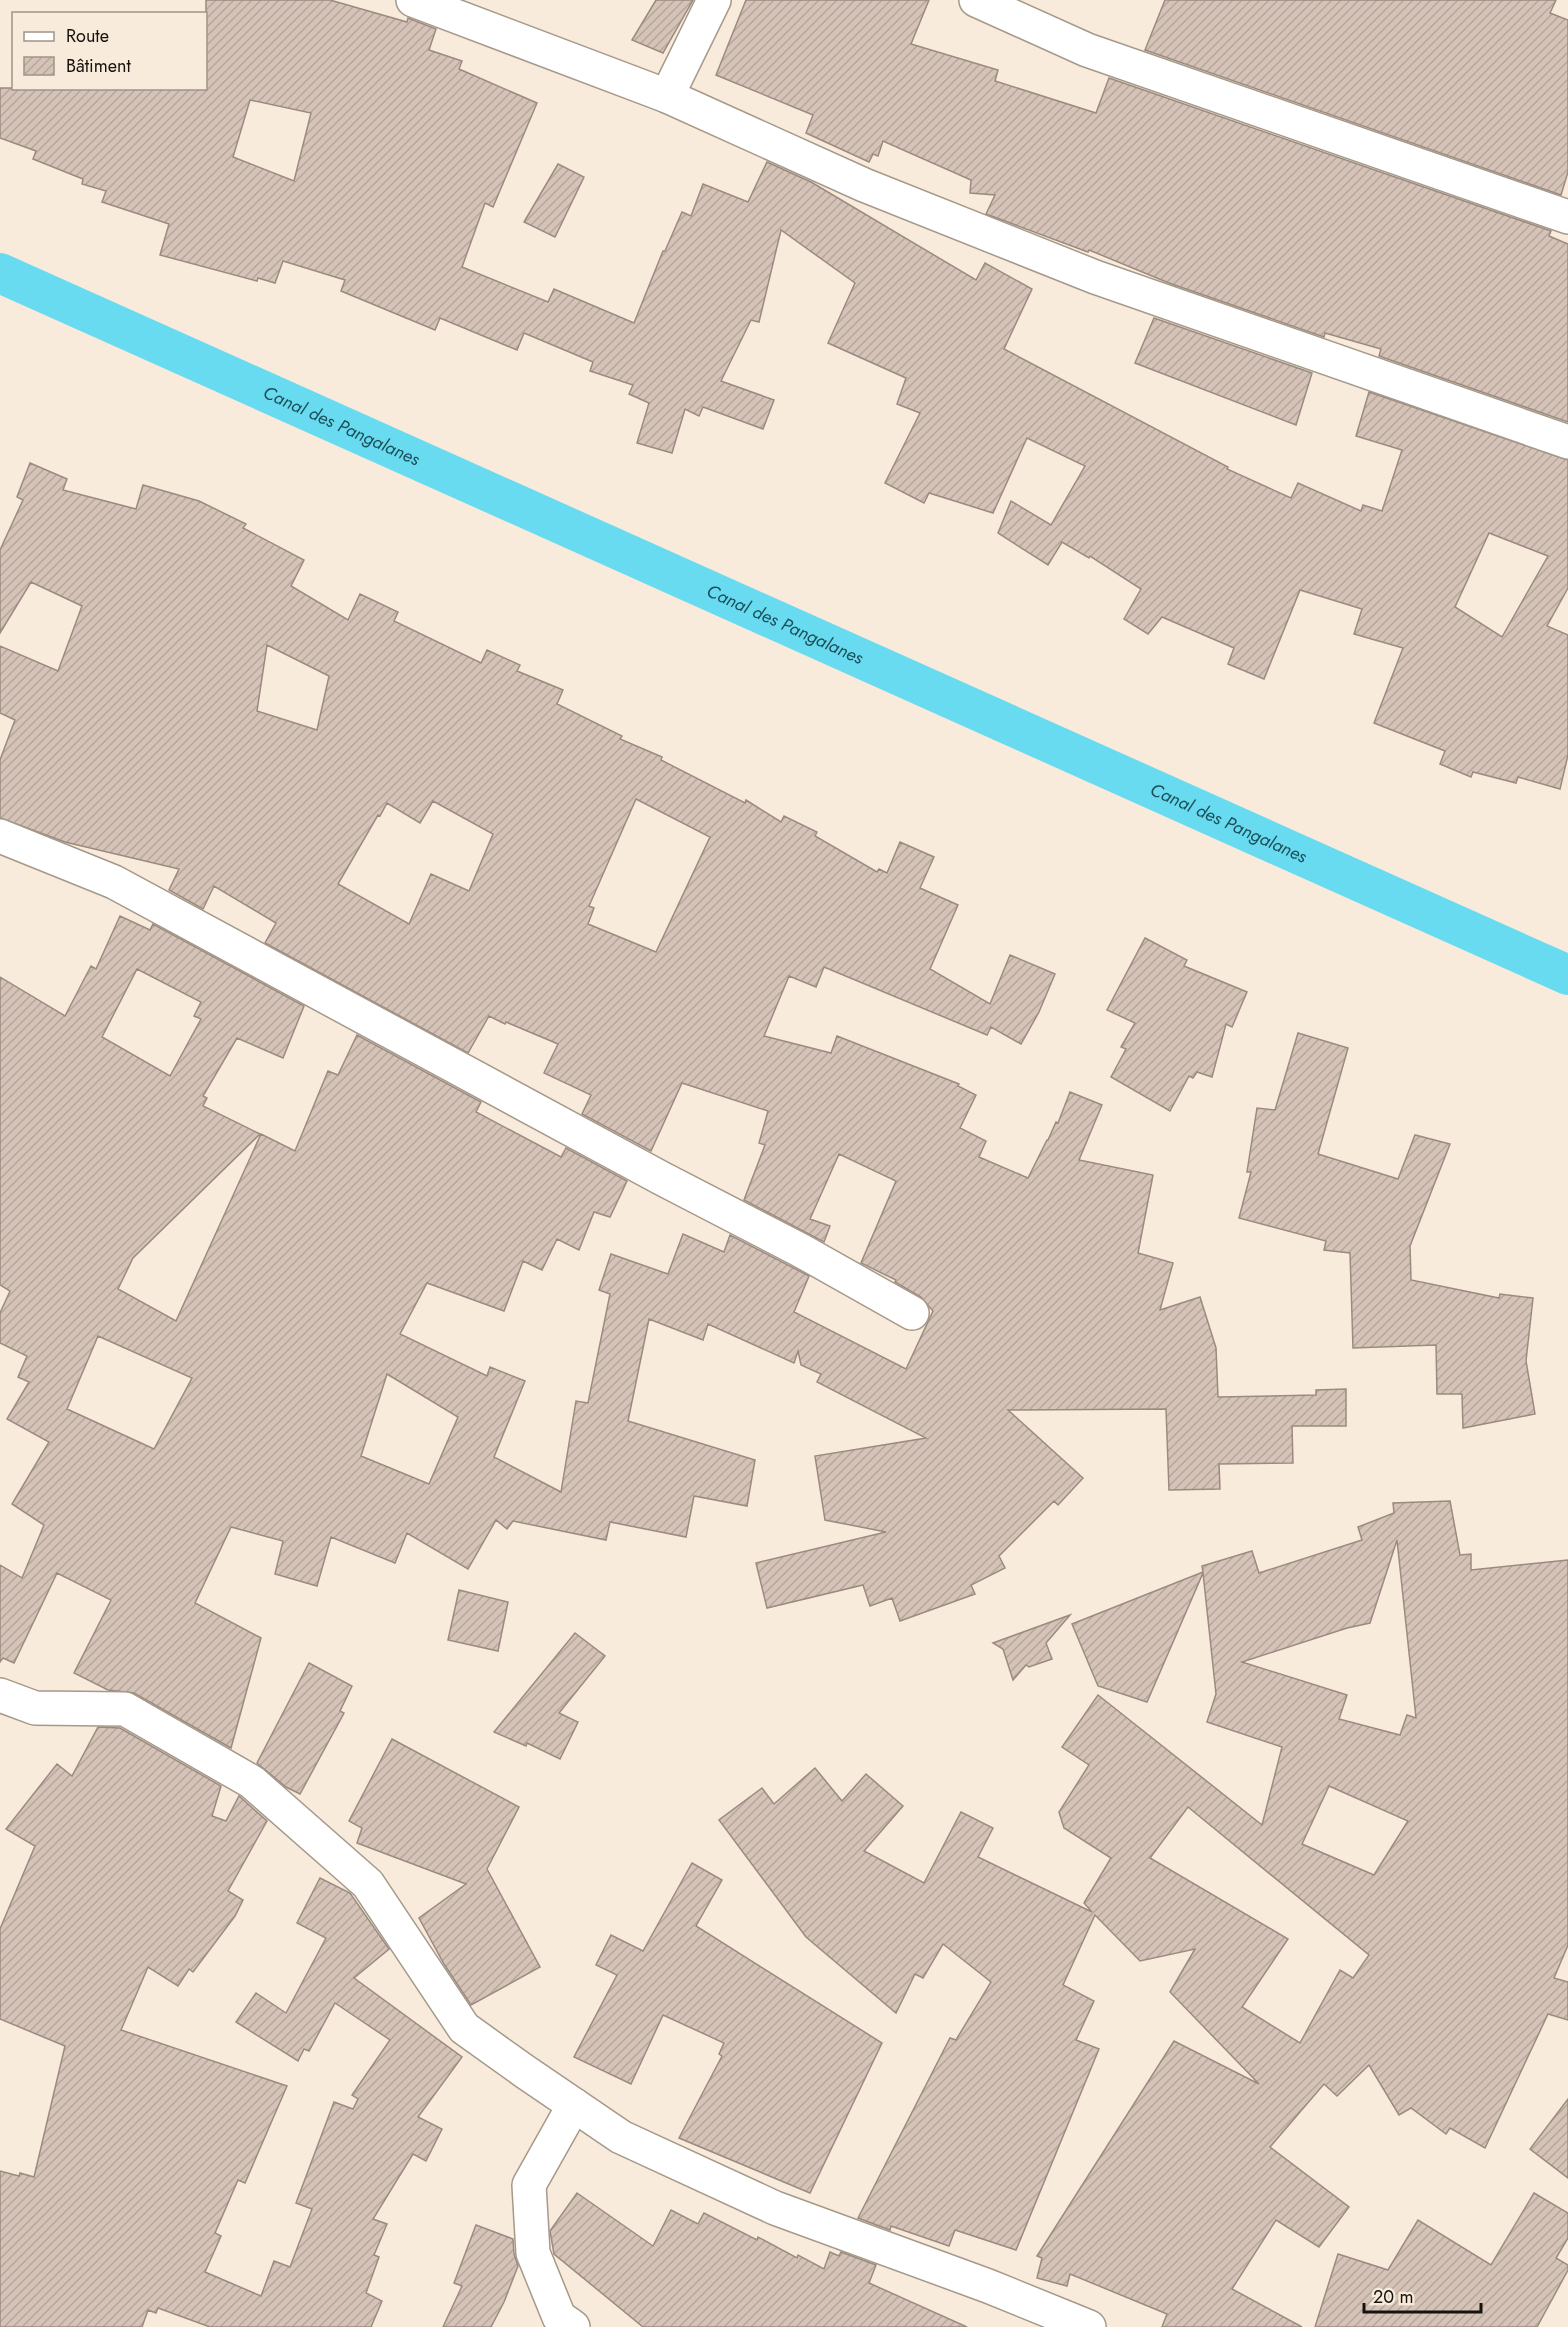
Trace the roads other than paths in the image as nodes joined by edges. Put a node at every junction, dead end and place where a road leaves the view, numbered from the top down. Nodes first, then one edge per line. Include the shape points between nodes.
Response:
1 (413, 0) edge
2 (714, 0) edge
3 (975, 0) edge
4 (667, 96) junction
5 (1568, 217) edge
6 (1568, 442) edge
7 (0, 836) edge
8 (912, 1313) dead end
9 (0, 1695) edge
10 (574, 2105) junction
11 (573, 2327) edge
12 (1089, 2327) edge

1 - 4 street
2 - 4 street
3 - 5 street via 1087,50
4 - 6 street via 864,185 1095,277
7 - 8 street via 114,882
9 - 10 street via 35,1708 125,1709 252,1782 368,1884 464,2028
10 - 11 street via 529,2185 533,2253 560,2317
10 - 12 street via 621,2137 775,2208

